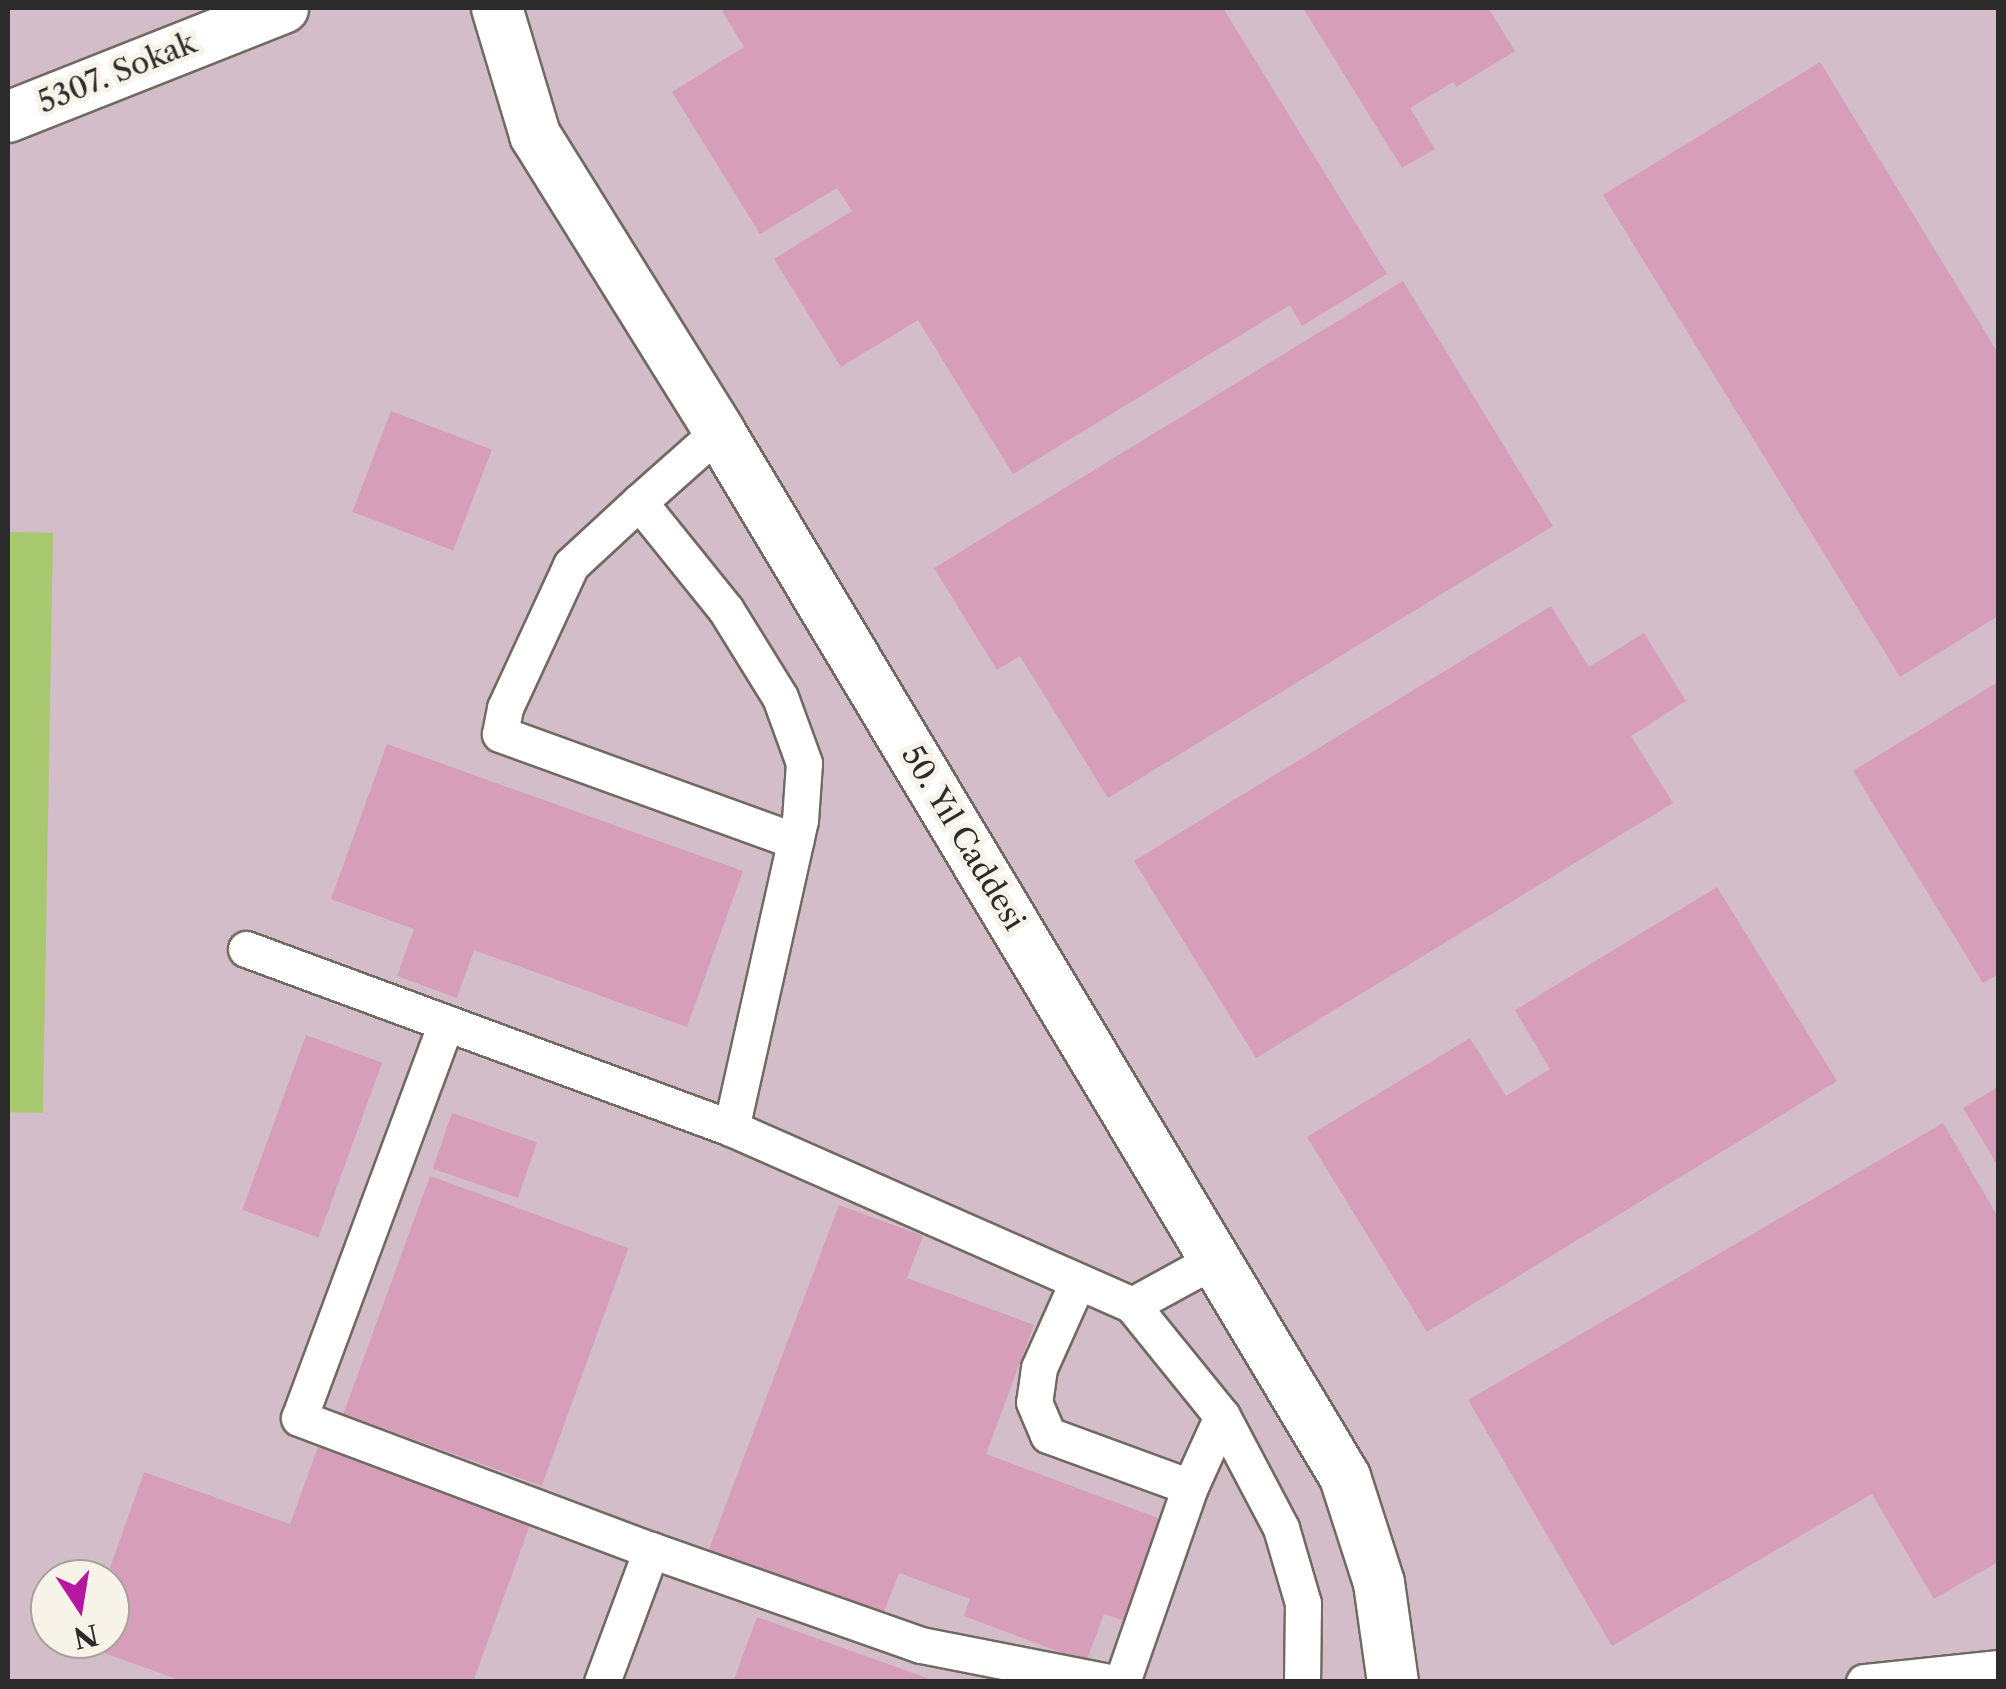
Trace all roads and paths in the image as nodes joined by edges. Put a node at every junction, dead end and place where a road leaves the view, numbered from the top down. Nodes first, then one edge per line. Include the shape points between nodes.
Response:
1 (283, 8) edge
2 (497, 8) edge
3 (8, 116) edge
4 (719, 431) junction
5 (639, 502) junction
6 (796, 842) junction
7 (246, 949) dead end
8 (446, 1023) junction
9 (731, 1128) junction
10 (1216, 1258) junction
11 (1077, 1283) junction
12 (1132, 1305) junction
13 (1222, 1416) junction
14 (1190, 1487) junction
15 (650, 1550) junction
16 (1998, 1668) edge
17 (602, 1682) edge
18 (1109, 1682) edge
19 (1122, 1682) edge
20 (1302, 1682) edge
21 (1392, 1682) edge
22 (1864, 1682) edge

1 - 3 street, 5307. Sokak
2 - 4 street, 50. Yıl Caddesi via 534,135
4 - 5 street
4 - 10 street, 50. Yıl Caddesi
5 - 6 street via 726,610 780,697 804,762
5 - 6 street via 571,565 505,708 500,734
6 - 9 street
7 - 8 street
8 - 9 street
8 - 15 street via 299,1418
9 - 11 street
10 - 12 street
10 - 21 street, 50. Yıl Caddesi via 1344,1477 1378,1583
11 - 12 street
11 - 14 street via 1039,1368 1034,1402 1048,1435
12 - 13 street
13 - 14 street
13 - 20 street via 1281,1528 1303,1603
14 - 19 street
15 - 17 street
15 - 18 street via 921,1645
16 - 22 street

